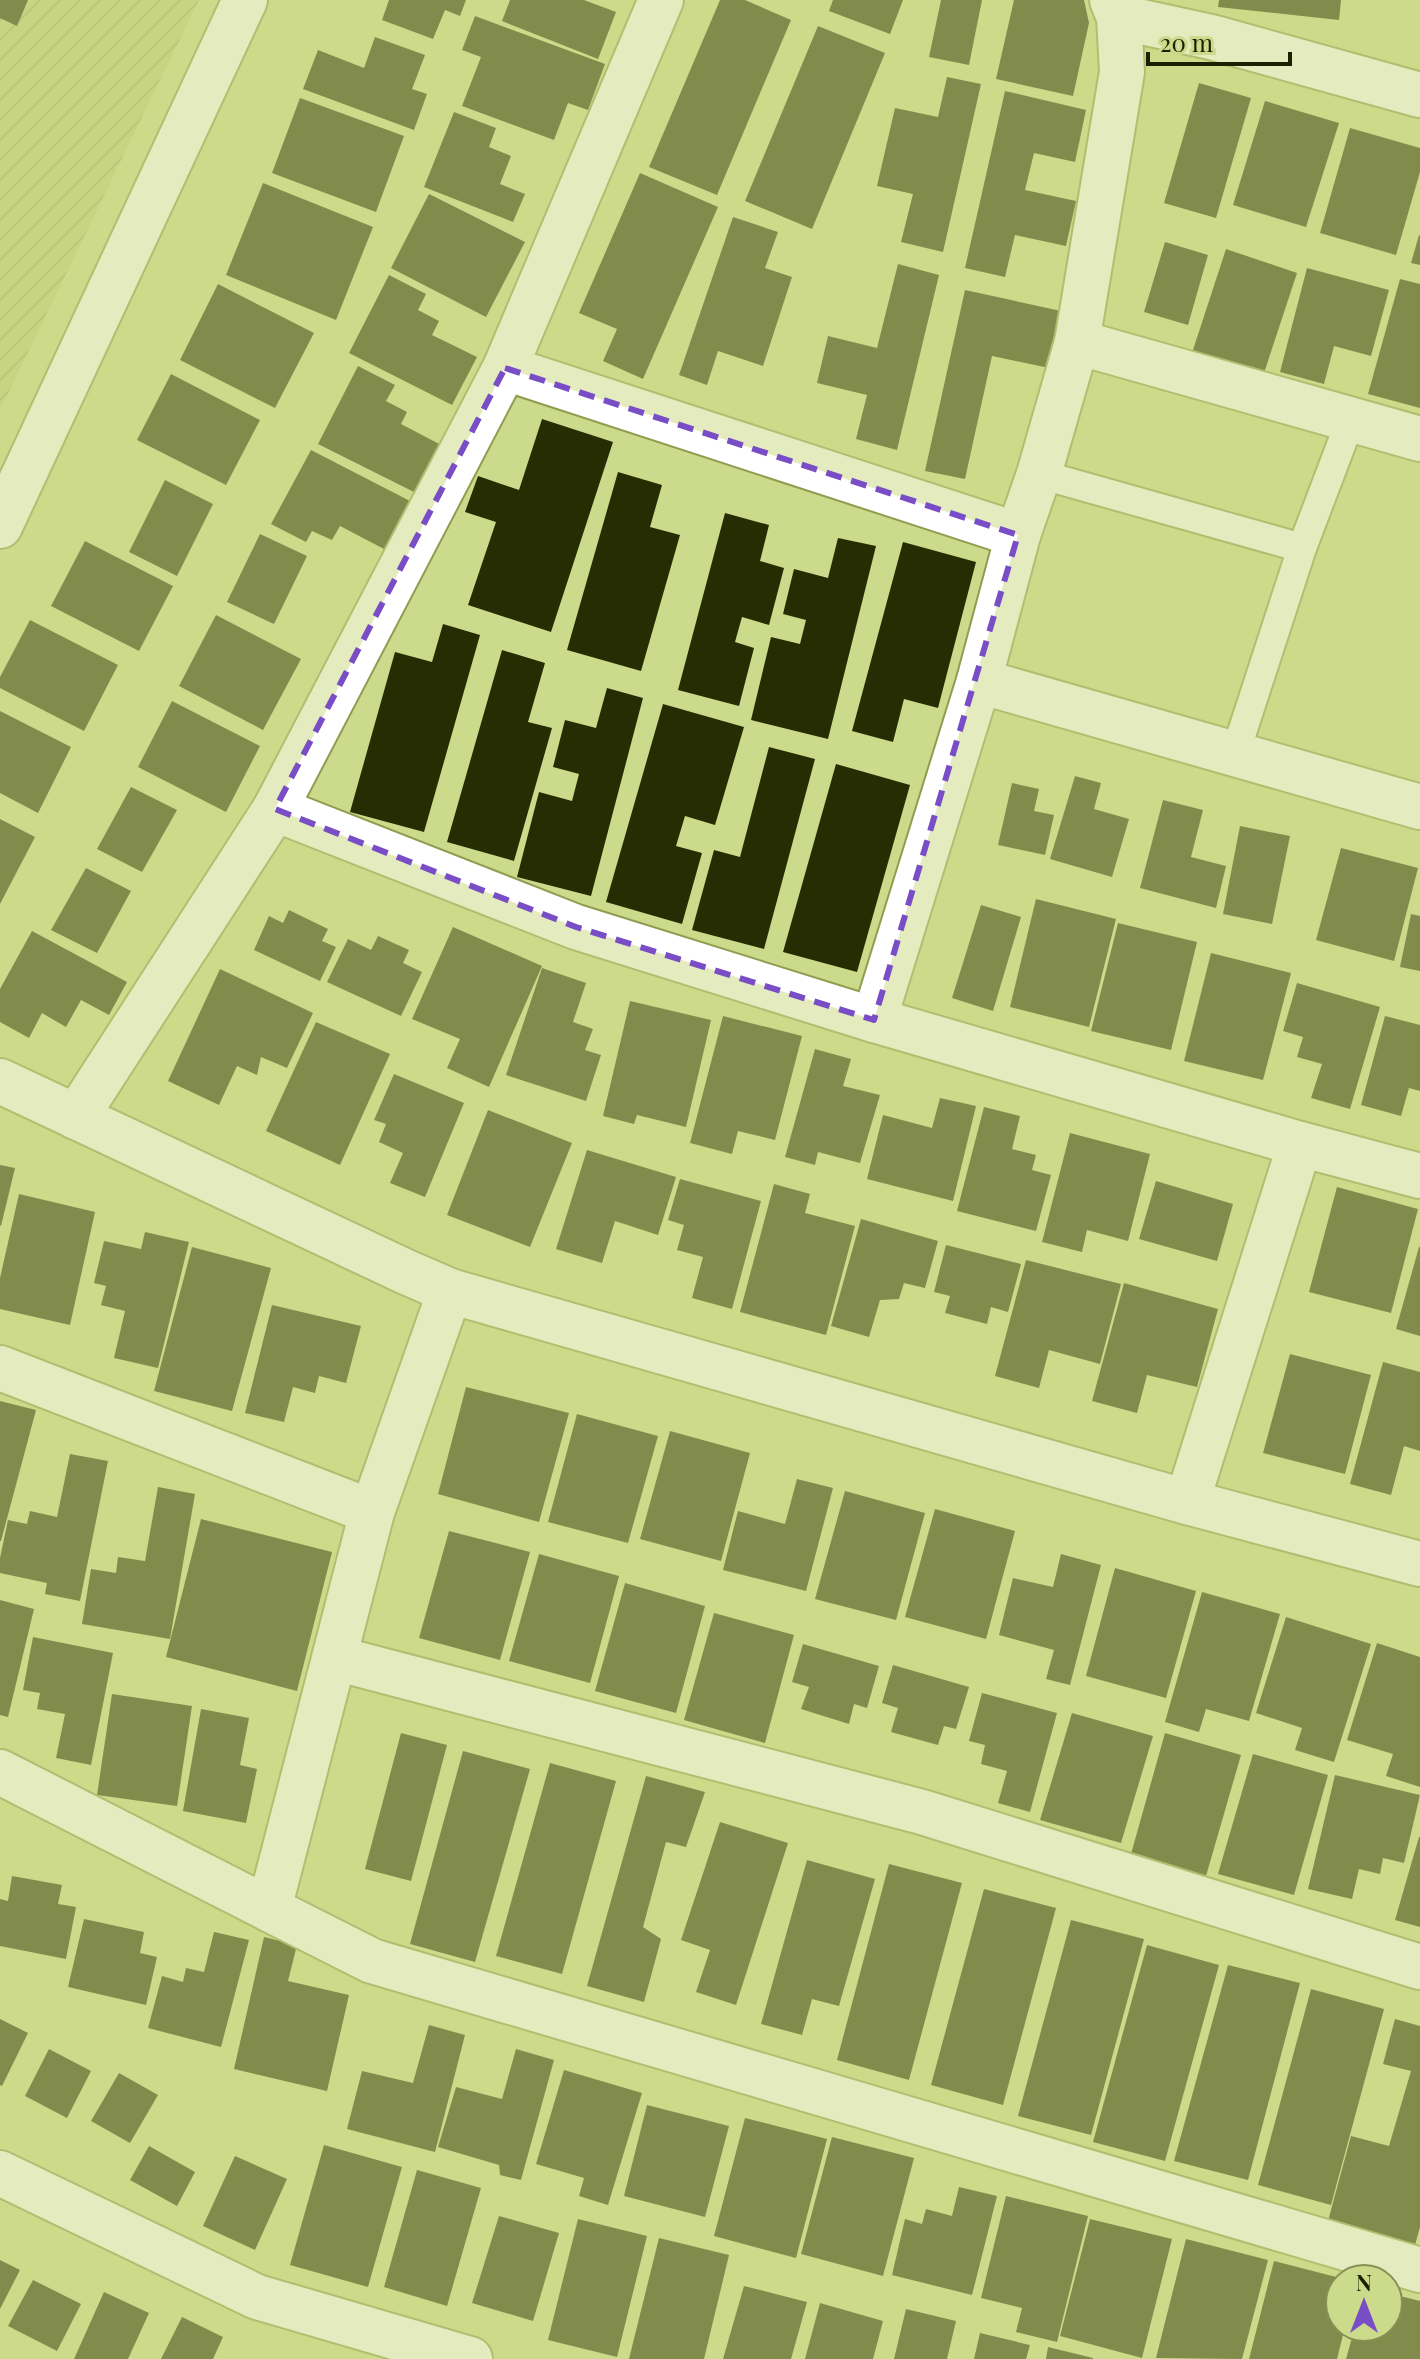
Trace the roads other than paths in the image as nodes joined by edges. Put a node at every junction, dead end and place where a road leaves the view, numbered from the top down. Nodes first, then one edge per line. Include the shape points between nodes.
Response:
1 (245, 0) edge
2 (661, 0) edge
3 (1116, 9) edge
4 (1420, 95) edge
5 (1077, 342) junction
6 (505, 368) junction
7 (1351, 419) junction
8 (1420, 439) edge
9 (1039, 474) junction
10 (0, 526) edge
11 (1018, 535) junction
12 (1302, 548) junction
13 (979, 681) junction
14 (1235, 754) junction
15 (1420, 807) edge
16 (275, 809) junction
17 (874, 1020) junction
18 (0, 1081) edge
19 (76, 1117) junction
20 (1300, 1144) junction
21 (1420, 1176) edge
22 (450, 1291) junction
23 (0, 1368) edge
24 (1187, 1502) junction
25 (372, 1512) junction
26 (1420, 1564) edge
27 (335, 1658) junction
28 (0, 1772) edge
29 (269, 1909) junction
30 (1420, 1967) edge
31 (0, 2173) edge
32 (1420, 2270) edge
33 (470, 2359) edge

1 - 10 street
2 - 6 street
3 - 4 street
3 - 5 street via 1122,72
5 - 7 street
5 - 9 street
6 - 11 street
6 - 16 street
7 - 8 street
7 - 12 lane
9 - 11 street
9 - 12 lane
11 - 13 street
12 - 14 lane
13 - 14 street
13 - 17 street
14 - 15 street
16 - 17 street via 576,927
16 - 19 street
17 - 20 street
18 - 19 street
19 - 22 street
20 - 21 street
20 - 24 street
22 - 24 street
22 - 25 street
23 - 25 street
24 - 26 street
25 - 27 street
27 - 29 street
27 - 30 street via 922,1812
28 - 29 street
29 - 32 street via 372,1961
31 - 33 street via 257,2297

